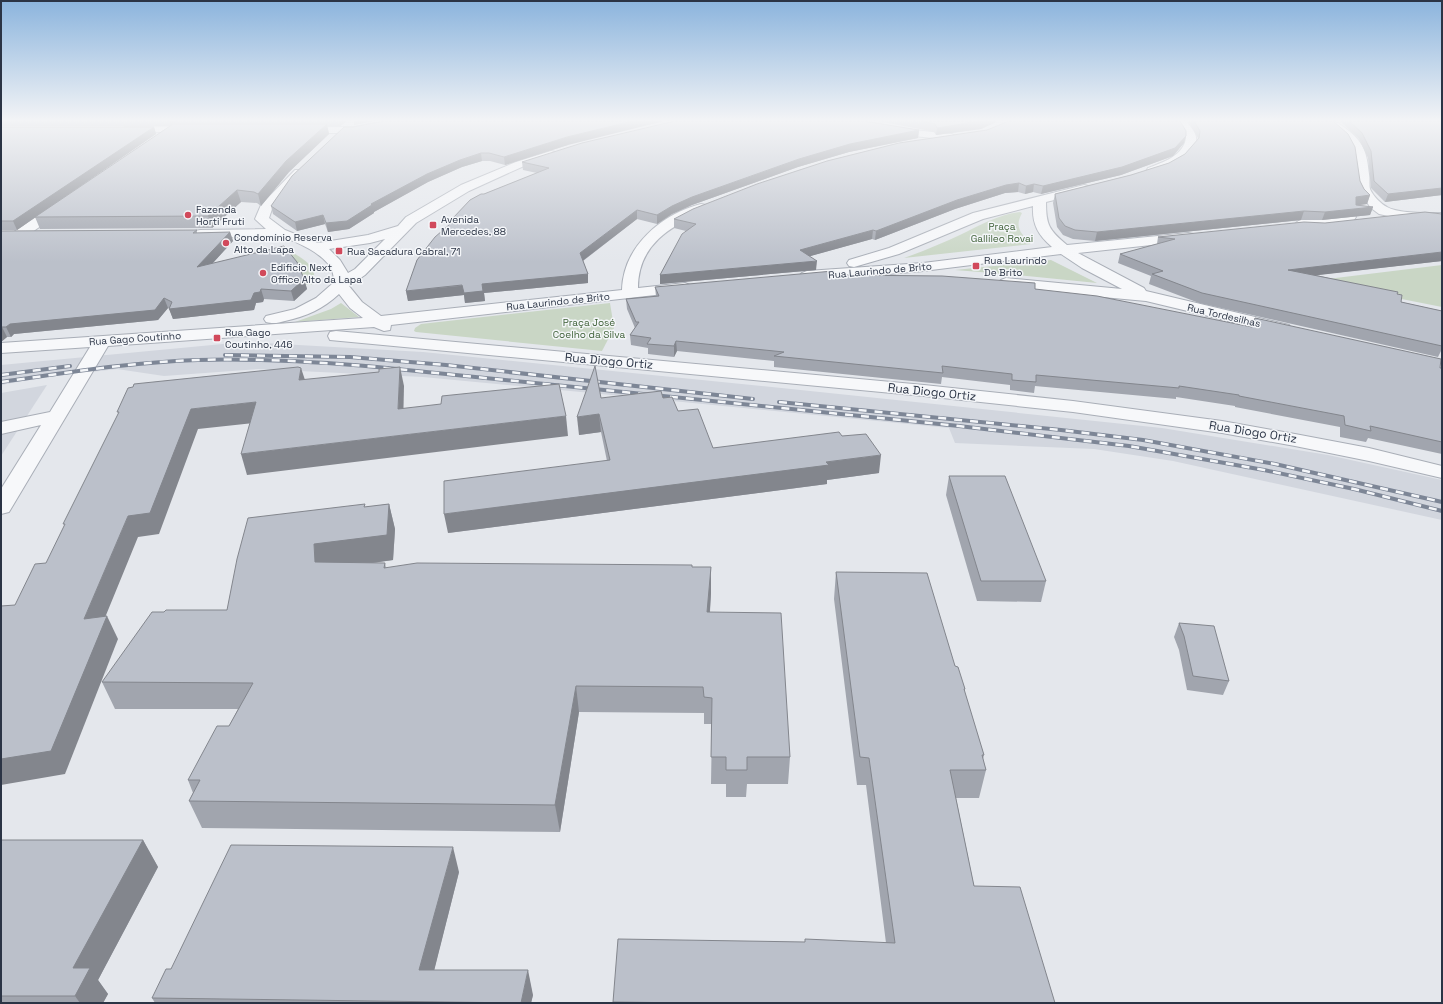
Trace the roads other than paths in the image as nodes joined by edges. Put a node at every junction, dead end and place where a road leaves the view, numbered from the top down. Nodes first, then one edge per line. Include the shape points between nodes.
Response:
1 (304, 168) edge
2 (511, 168) edge
3 (1159, 168) edge
4 (1362, 168) edge
5 (1138, 175) edge
6 (1095, 186) edge
7 (74, 197) edge
8 (1372, 199) junction
9 (1040, 201) junction
10 (714, 203) edge
11 (1440, 210) edge
12 (1393, 213) junction
13 (1416, 217) junction
14 (1366, 219) junction
15 (1285, 227) edge
16 (403, 228) junction
17 (280, 233) junction
18 (188, 234) edge
19 (1, 235) edge
20 (19, 235) junction
21 (40, 235) edge
22 (1198, 236) edge
23 (1, 247) edge
24 (317, 247) junction
25 (1062, 250) junction
26 (894, 251) junction
27 (905, 268) junction
28 (805, 277) junction
29 (790, 278) edge
30 (950, 278) edge
31 (994, 282) edge
32 (340, 285) junction
33 (702, 286) edge
34 (630, 293) junction
35 (1146, 296) junction
36 (374, 319) junction
37 (397, 324) junction
38 (269, 329) junction
39 (1298, 332) edge
40 (180, 335) junction
41 (103, 340) junction
42 (416, 343) junction
43 (1, 348) edge
44 (57, 416) junction
45 (1, 428) edge
46 (1442, 472) edge
47 (1, 507) edge

1 - 17 street via 266,208 262,219
2 - 16 street via 465,188 411,220
3 - 5 street
4 - 8 street via 1364,190
6 - 9 street
7 - 20 street
8 - 11 street via 1389,204
8 - 12 street via 1380,208
9 - 25 street, Rua Tordesilhas via 1043,231
9 - 26 street via 978,216
10 - 34 street via 666,226 650,238 639,252 631,272
11 - 12 street
11 - 13 street
12 - 13 street
12 - 14 street
13 - 14 street
14 - 15 street via 1322,226
16 - 24 street via 364,240
16 - 32 street via 360,272
17 - 18 street
17 - 24 street
19 - 20 street
20 - 21 street
20 - 23 street
22 - 25 street, Rua Laurindo de Brito
24 - 32 street via 335,263 340,274
25 - 27 street, Rua Laurindo de Brito
25 - 35 street, Rua Tordesilhas
26 - 27 street via 895,259
26 - 28 street
27 - 28 street, Rua Laurindo de Brito
27 - 30 street via 917,274
28 - 29 street, Rua Laurindo de Brito
31 - 35 street, Rua Tordesilhas
32 - 36 street, Rua Diogo Ortiz via 356,305
32 - 40 street via 322,302 300,313
33 - 34 street, Rua Laurindo de Brito
34 - 37 street, Rua Laurindo de Brito
35 - 39 street, Rua Tordesilhas
36 - 37 street, Rua Diogo Ortiz
36 - 38 street via 353,324
37 - 42 street, Rua Diogo Ortiz
38 - 40 street, Rua Gago Coutinho
38 - 42 street, Rua Diogo Ortiz
40 - 41 street, Rua Gago Coutinho
41 - 43 street, Rua Gago Coutinho
41 - 44 street
42 - 46 street, Rua Diogo Ortiz via 929,391 1168,418 1298,439
44 - 45 street
44 - 47 street

